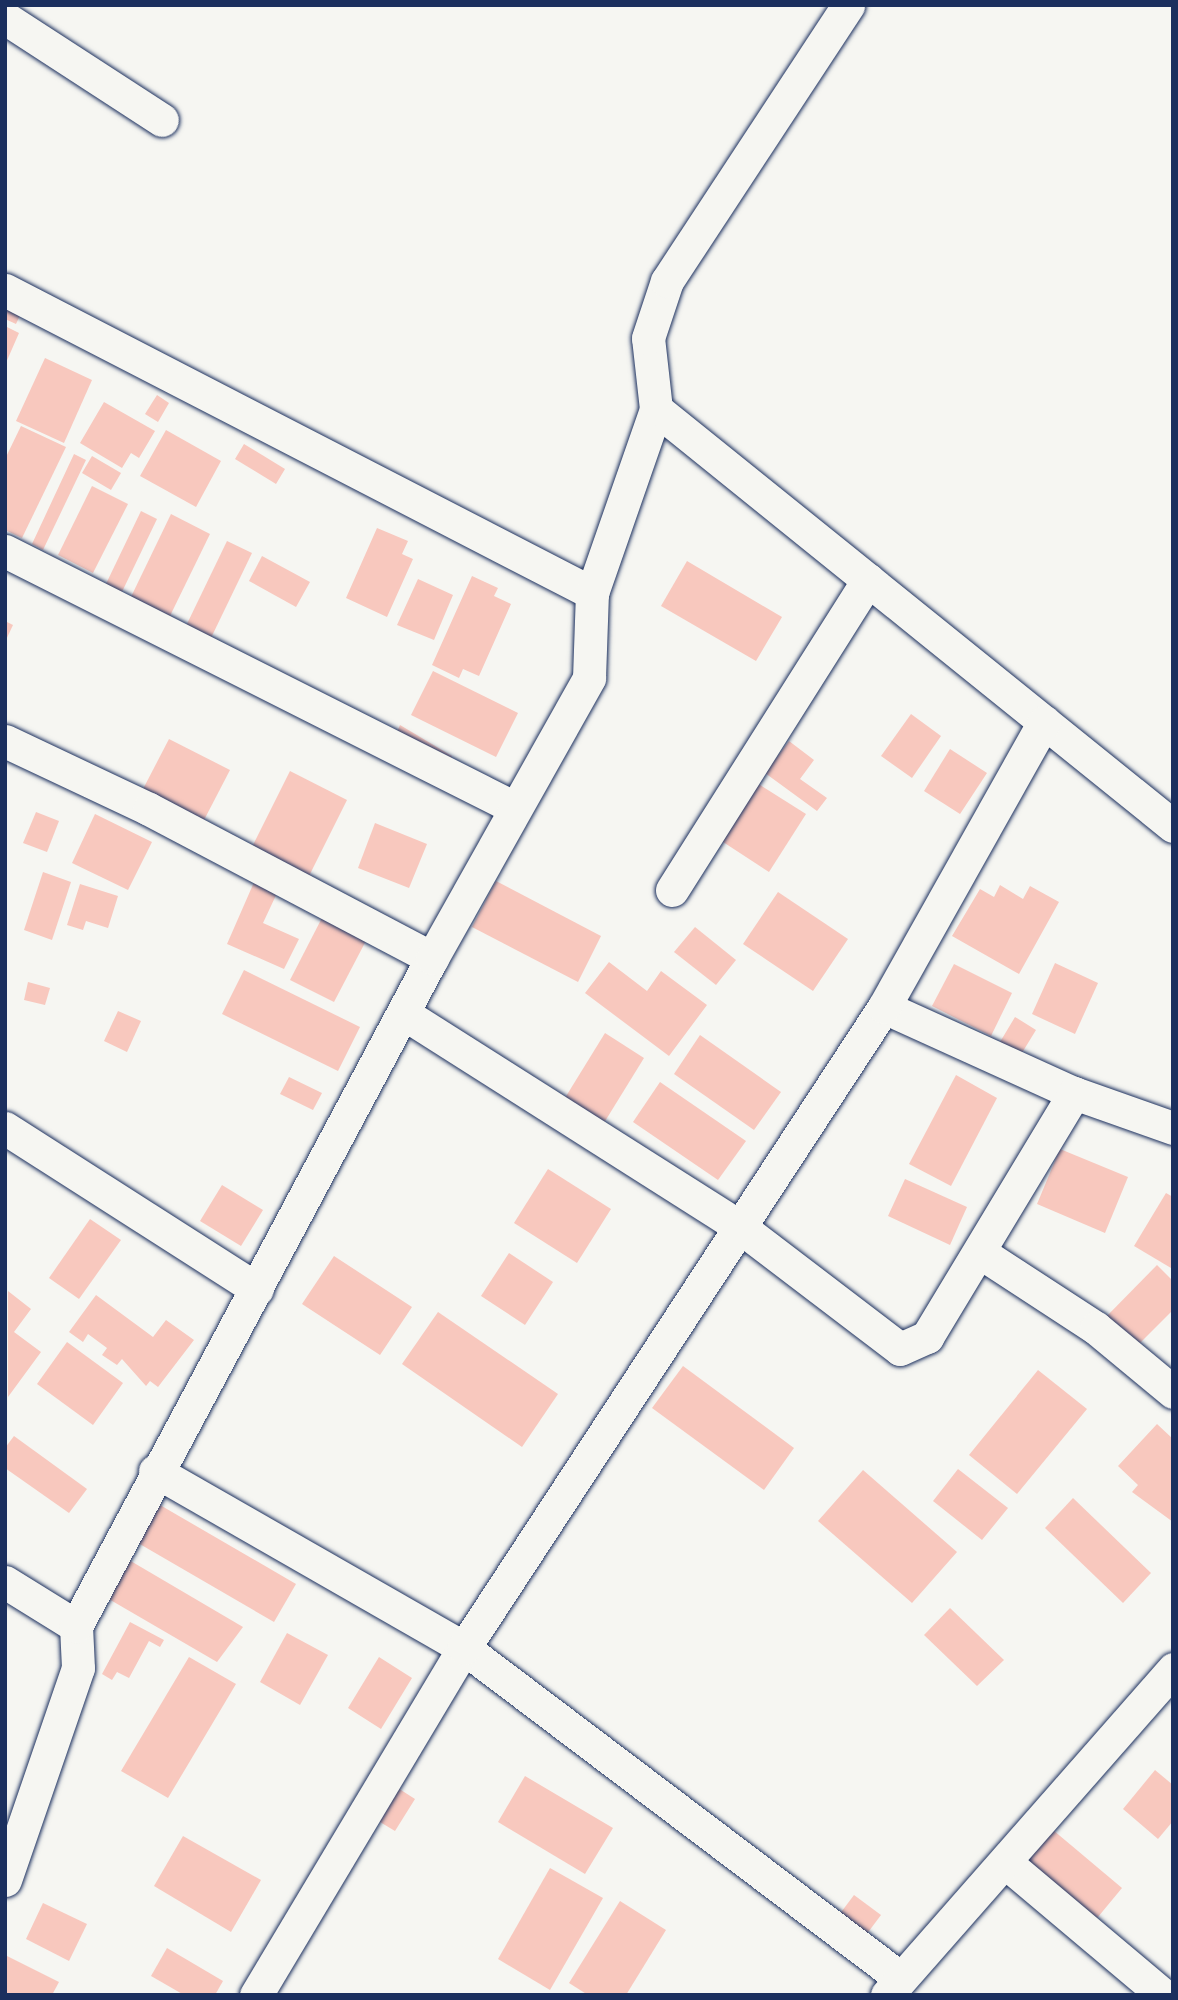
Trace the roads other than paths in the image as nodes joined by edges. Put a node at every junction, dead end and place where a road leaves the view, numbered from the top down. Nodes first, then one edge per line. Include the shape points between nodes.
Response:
1 (848, 5) edge
2 (5, 18) edge
3 (162, 120) dead end
4 (5, 290) edge
5 (656, 409) junction
6 (5, 551) edge
7 (868, 580) junction
8 (592, 593) junction
9 (1044, 722) junction
10 (5, 741) edge
11 (515, 808) junction
12 (1173, 826) edge
13 (672, 890) dead end
14 (432, 958) junction
15 (884, 1007) junction
16 (406, 1014) junction
17 (1074, 1093) junction
18 (5, 1128) edge
19 (1173, 1128) edge
20 (740, 1227) junction
21 (981, 1253) junction
22 (257, 1289) junction
23 (1173, 1392) edge
24 (155, 1471) junction
25 (5, 1582) edge
26 (76, 1626) junction
27 (464, 1648) junction
28 (1173, 1669) edge
29 (1005, 1862) junction
30 (5, 1880) edge
31 (893, 1986) edge
32 (256, 1995) edge
33 (1163, 1995) edge

1 - 5 street via 667,281 648,338
2 - 3 street
4 - 8 street
5 - 7 street
5 - 8 street
6 - 11 street
7 - 9 street
7 - 13 street
8 - 11 street via 589,678
9 - 12 street
9 - 15 street
10 - 14 street via 149,809
11 - 14 street
14 - 16 street
15 - 17 street
15 - 20 street
16 - 20 street
16 - 22 street
17 - 19 street
17 - 21 street
18 - 22 street
20 - 21 street via 900,1349 926,1337
20 - 27 street
21 - 23 street via 1096,1328
22 - 24 street
24 - 26 street
24 - 27 street
25 - 26 street
26 - 30 street via 78,1668
27 - 31 street
27 - 32 street
28 - 29 street
29 - 31 street
29 - 33 street

